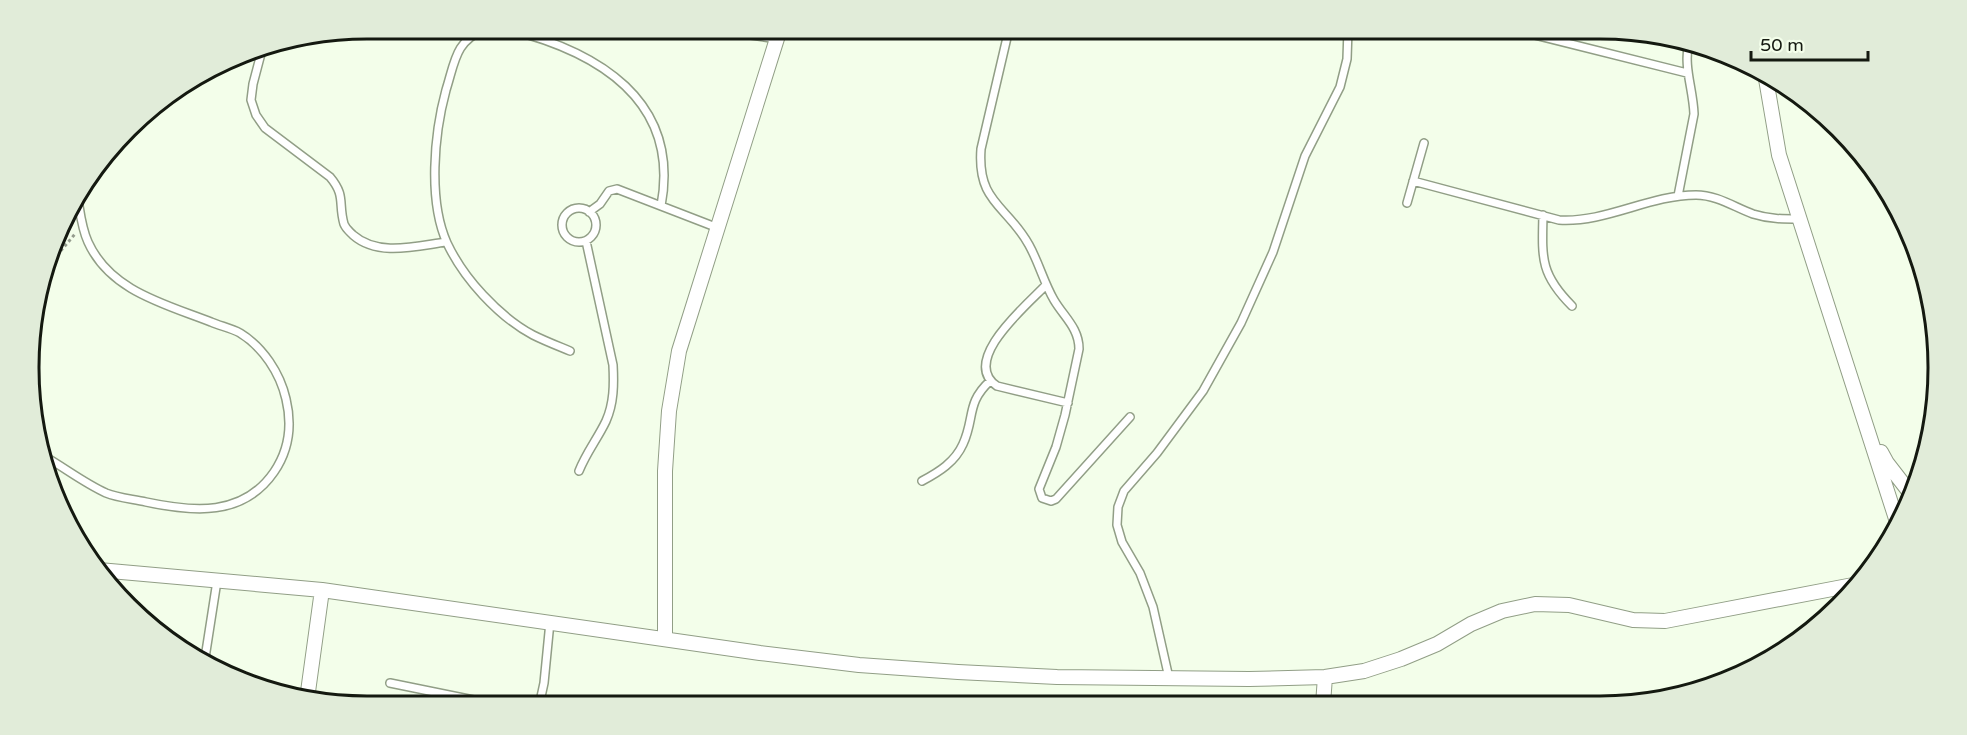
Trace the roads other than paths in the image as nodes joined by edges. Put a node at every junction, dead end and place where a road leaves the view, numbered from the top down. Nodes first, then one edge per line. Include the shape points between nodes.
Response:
1 (467, 39) edge
2 (540, 39) edge
3 (776, 39) edge
4 (1006, 39) edge
5 (1348, 39) edge
6 (1554, 39) edge
7 (1687, 51) edge
8 (260, 57) edge
9 (1686, 73) junction
10 (1767, 85) edge
11 (1424, 143) dead end
12 (1413, 181) junction
13 (1678, 196) junction
14 (1407, 203) dead end
15 (661, 206) junction
16 (79, 210) edge
17 (589, 212) junction
18 (1543, 215) junction
19 (1799, 219) junction
20 (718, 228) junction
21 (586, 241) junction
22 (446, 242) junction
23 (1046, 285) junction
24 (1572, 306) dead end
25 (570, 351) dead end
26 (990, 381) junction
27 (1068, 403) junction
28 (1130, 417) dead end
29 (1868, 429) junction
30 (53, 461) edge
31 (579, 471) dead end
32 (922, 481) dead end
33 (1905, 487) edge
34 (1894, 513) edge
35 (110, 571) edge
36 (217, 581) junction
37 (1844, 587) edge
38 (322, 590) junction
39 (550, 622) junction
40 (665, 639) junction
41 (203, 652) edge
42 (1324, 677) junction
43 (1169, 678) junction
44 (390, 683) dead end
45 (308, 691) edge
46 (454, 696) edge
47 (541, 696) edge
48 (1323, 696) edge

1 - 22 lane via 460,47 443,102 435,168 436,201
2 - 15 lane via 578,54 635,94 653,122 663,153
3 - 20 street
4 - 23 lane via 980,169 985,188 1029,243
5 - 43 lane via 1340,87 1305,156 1273,252 1241,323 1203,391 1124,491 1118,507 1119,533 1153,606
6 - 9 lane
7 - 9 lane
8 - 22 lane via 251,100 256,115 265,128 339,187 345,228 361,242 383,249
9 - 13 lane via 1694,114
10 - 19 street via 1779,155
11 - 12 lane
12 - 14 lane
12 - 18 lane
13 - 18 lane via 1576,221
13 - 19 lane via 1718,198 1767,218
15 - 17 lane via 613,189
15 - 20 lane
16 - 30 lane via 82,226 96,256 125,285 143,296 240,333 260,349 278,374 286,396 290,415 288,441 267,483 246,499 222,508 171,507 109,494
17 - 21 lane via 596,227
17 - 21 lane via 572,210 562,224 569,239
18 - 24 lane via 1546,269 1556,290
19 - 29 street
20 - 40 street via 679,351 669,411
21 - 31 lane via 614,385 606,422
22 - 25 lane via 468,278 497,310 531,335
23 - 26 lane via 992,346 985,367
23 - 27 lane via 1079,338
26 - 27 lane
26 - 32 lane via 975,398 963,445 939,472
27 - 28 lane via 1039,489 1046,500 1056,499
29 - 33 street
29 - 34 street
35 - 36 street
36 - 38 street
36 - 41 lane
37 - 42 street via 1665,621 1633,620 1569,605 1535,604 1502,611 1401,659
38 - 39 street
38 - 45 street
39 - 40 street
39 - 47 lane
40 - 43 street via 914,669
42 - 43 street
42 - 48 street
44 - 46 lane

